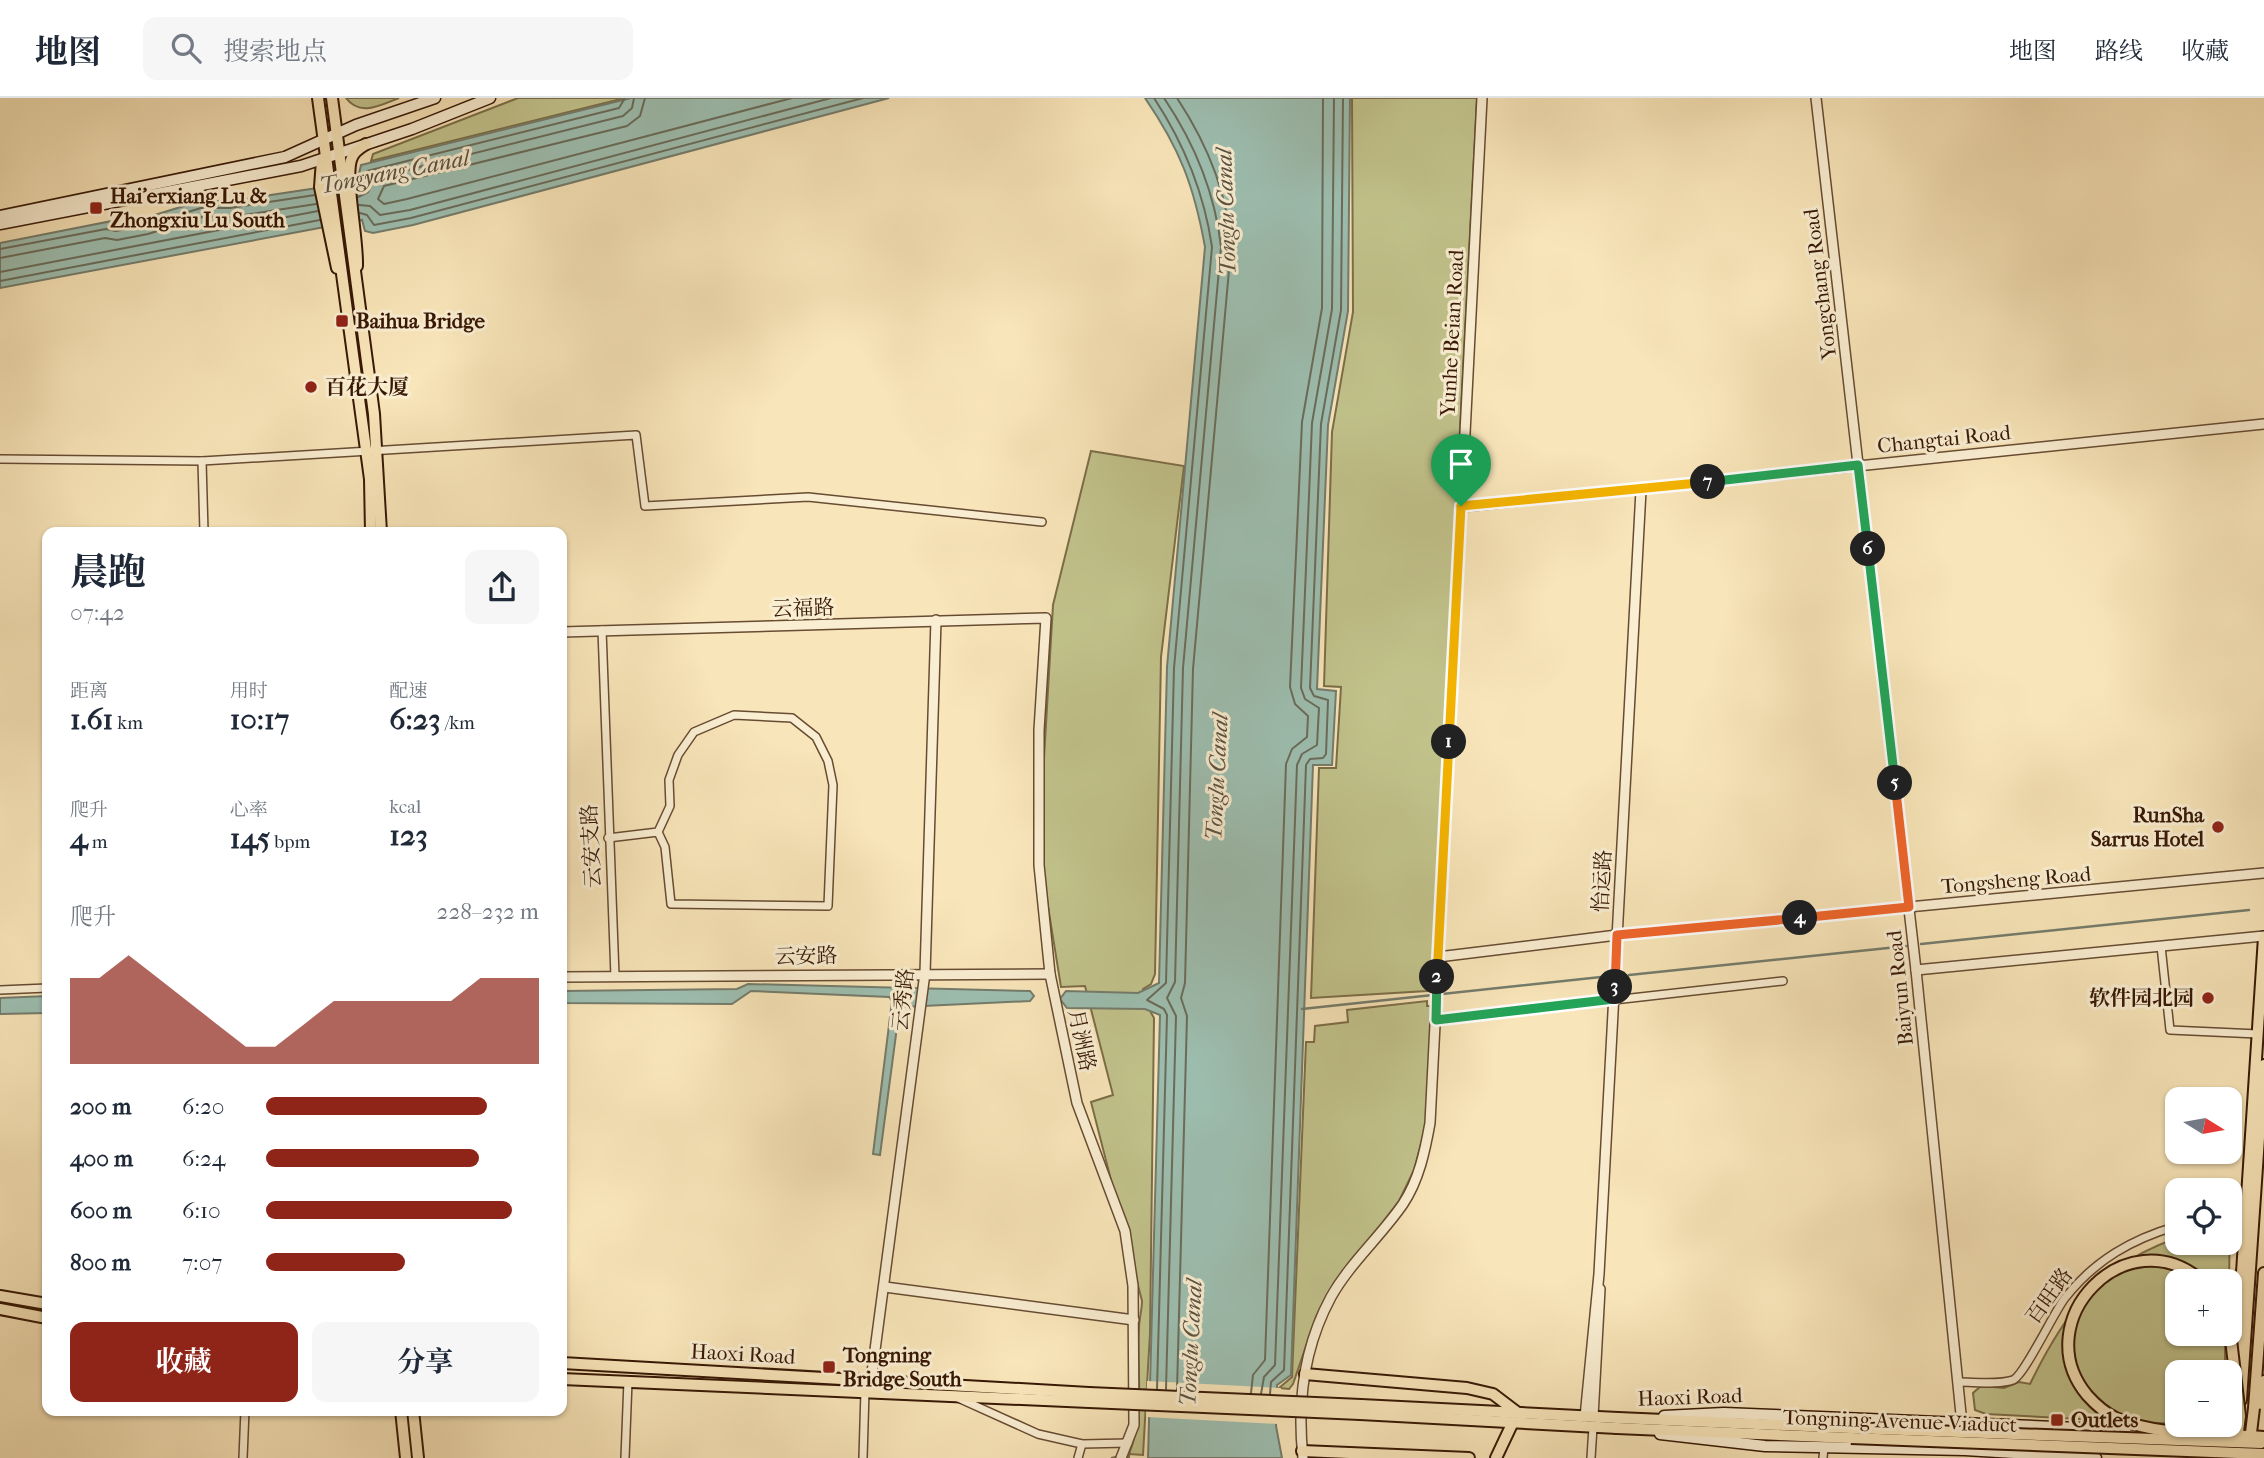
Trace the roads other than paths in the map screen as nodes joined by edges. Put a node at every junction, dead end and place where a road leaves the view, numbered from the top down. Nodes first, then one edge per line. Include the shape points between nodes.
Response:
1 (318, 98) edge
2 (332, 98) edge
3 (435, 98) edge
4 (489, 98) edge
5 (1482, 98) edge
6 (1816, 98) edge
7 (336, 134) junction
8 (323, 144) junction
9 (366, 144) junction
10 (338, 155) junction
11 (323, 159) junction
12 (336, 185) junction
13 (0, 216) edge
14 (341, 223) junction
15 (0, 224) edge
16 (350, 290) junction
17 (2264, 424) edge
18 (371, 452) junction
19 (0, 459) edge
20 (202, 461) junction
21 (1858, 465) junction
22 (1641, 490) junction
23 (1461, 506) junction
24 (1042, 522) dead end
25 (204, 527) edge
26 (371, 527) edge
27 (380, 527) edge
28 (1046, 618) joint
29 (936, 620) junction
30 (603, 630) junction
31 (567, 632) edge
32 (658, 832) junction
33 (608, 838) junction
34 (2264, 873) edge
35 (1909, 907) junction
36 (1617, 935) junction
37 (2264, 936) edge
38 (2161, 946) junction
39 (1438, 957) junction
40 (1916, 970) junction
41 (925, 972) junction
42 (1050, 974) junction
43 (615, 976) junction
44 (567, 977) edge
45 (1783, 981) dead end
46 (42, 988) edge
47 (0, 990) edge
48 (1614, 999) junction
49 (1435, 1015) junction
50 (2258, 1034) junction
51 (2264, 1065) edge
52 (2248, 1207) junction
53 (2242, 1208) edge
54 (2165, 1230) edge
55 (2183, 1269) edge
56 (2264, 1273) edge
57 (885, 1287) junction
58 (0, 1296) edge
59 (42, 1303) edge
60 (0, 1309) edge
61 (42, 1317) edge
62 (1134, 1320) junction
63 (2237, 1360) edge
64 (567, 1363) edge
65 (1305, 1374) junction
66 (567, 1379) edge
67 (871, 1380) junction
68 (628, 1381) junction
69 (2264, 1381) edge
70 (1959, 1382) junction
71 (2242, 1387) edge
72 (865, 1391) junction
73 (953, 1395) junction
74 (1089, 1397) junction
75 (245, 1416) edge
76 (402, 1416) edge
77 (414, 1416) edge
78 (1515, 1418) junction
79 (1590, 1420) junction
80 (1618, 1423) junction
81 (1962, 1424) junction
82 (2165, 1432) edge
83 (1851, 1433) junction
84 (2242, 1434) edge
85 (2231, 1437) edge
86 (2238, 1437) edge
87 (2263, 1437) edge
88 (1128, 1443) junction
89 (1082, 1444) junction
90 (1823, 1453) edge
91 (2264, 1454) edge
92 (1303, 1455) edge
93 (243, 1458) edge
94 (406, 1458) edge
95 (418, 1458) edge
96 (625, 1458) edge
97 (863, 1458) edge
98 (1078, 1458) edge
99 (1121, 1458) edge
100 (1469, 1458) edge
101 (1496, 1458) edge
102 (1591, 1458) edge
103 (2096, 1458) edge
104 (2229, 1458) edge
105 (2235, 1458) edge
106 (2248, 1458) edge
107 (2257, 1458) edge

1 - 8 main road
2 - 7 main road
3 - 7 main road
4 - 9 main road
5 - 23 street, Yunhe Beian Road
6 - 21 street, Yongchang Road
7 - 8 main road
7 - 10 main road
8 - 11 main road
8 - 13 main road via 285,157
9 - 10 main road
9 - 12 main road via 353,154 349,169
10 - 11 main road
10 - 12 main road
11 - 12 main road
11 - 15 main road
12 - 14 main road
12 - 14 main road
14 - 16 main road
14 - 16 main road
16 - 18 main road
17 - 21 street, Changtai Road
18 - 20 street
18 - 24 street via 636,435 645,506 808,497
18 - 26 main road
18 - 27 main road
19 - 20 street
20 - 25 street
21 - 22 street, Changtai Road
21 - 35 street, Baiyun Road
22 - 23 street, Changtai Road
22 - 36 street, 怡运路
23 - 39 street, Yunhe Beian Road
28 - 29 street, 云福路
28 - 42 street, 月洲路 via 1039,730 1039,865
29 - 30 street, 云福路
29 - 41 street, 云秀路
30 - 31 street, 云福路
30 - 33 street, 云安支路
32 - 32 street via 670,806 669,780 678,755 694,732 734,715 792,718 816,737 833,785 828,906 671,904 665,847
32 - 33 street
33 - 43 street, 云安支路
34 - 35 street, Tongsheng Road
35 - 36 street, Tongsheng Road
35 - 40 street, Baiyun Road
36 - 39 street, Tongsheng Road
36 - 48 street, 怡运路
37 - 38 street
37 - 50 main road
38 - 40 street
38 - 50 street via 2170,1030
39 - 49 street, Yunhe Beian Road
40 - 70 street, Baiyun Road
41 - 42 street, 云安路
41 - 43 street, 云安路
41 - 57 street, 云秀路
42 - 62 street, 月洲路 via 1077,1102 1125,1231
43 - 44 street, 云安路
45 - 48 street
46 - 47 street
48 - 49 street
48 - 79 street, 怡运路 via 1601,1309
49 - 65 street, Yunhe Beian Road via 1430,1123 1417,1176 1405,1202 1332,1296 1311,1341
50 - 52 main road
51 - 71 main road, bridge
52 - 53 street
52 - 63 main road
54 - 70 street, 百旺路 via 2125,1245 2084,1277 2045,1327 2021,1375 2012,1380
55 - 87 main road, bridge via 2136,1262 2109,1272 2087,1292 2074,1316 2069,1340 2080,1386 2115,1418 2174,1430
56 - 106 main road, bridge
57 - 62 street
57 - 67 street, 云秀路
58 - 59 main road
60 - 61 main road
62 - 88 street, 月洲路 via 1133,1425
64 - 67 main road, Haoxi Road
65 - 78 main road via 1467,1388 1493,1394
65 - 92 street, Yunhe Beian Road via 1300,1428
66 - 68 main road, Haoxi Road
67 - 74 main road, Haoxi Road
68 - 72 main road, Haoxi Road
68 - 96 street
69 - 87 main road
70 - 81 street, Baiyun Road
72 - 73 main road, Haoxi Road
72 - 97 street
73 - 74 main road, Haoxi Road
73 - 89 street via 1038,1434
74 - 78 main road, Haoxi Road, bridge
75 - 93 street
76 - 94 main road
77 - 95 main road
78 - 79 main road, Haoxi Road
78 - 101 main road
79 - 80 main road, Haoxi Road
79 - 102 street
80 - 81 main road, Haoxi Road via 1724,1413
80 - 83 main road, Tongning Avenue Viaduct
80 - 90 main road, Haoxi Road via 1712,1442
81 - 82 main road, Haoxi Road
83 - 87 main road, Tongning Avenue Viaduct, bridge
83 - 91 main road, Tongning Avenue Viaduct, bridge
84 - 87 main road
85 - 104 main road
86 - 105 main road, bridge
87 - 107 main road
88 - 89 street
88 - 99 street, 月洲路
89 - 98 street
90 - 103 main road, Haoxi Road via 1965,1450
92 - 100 main road

